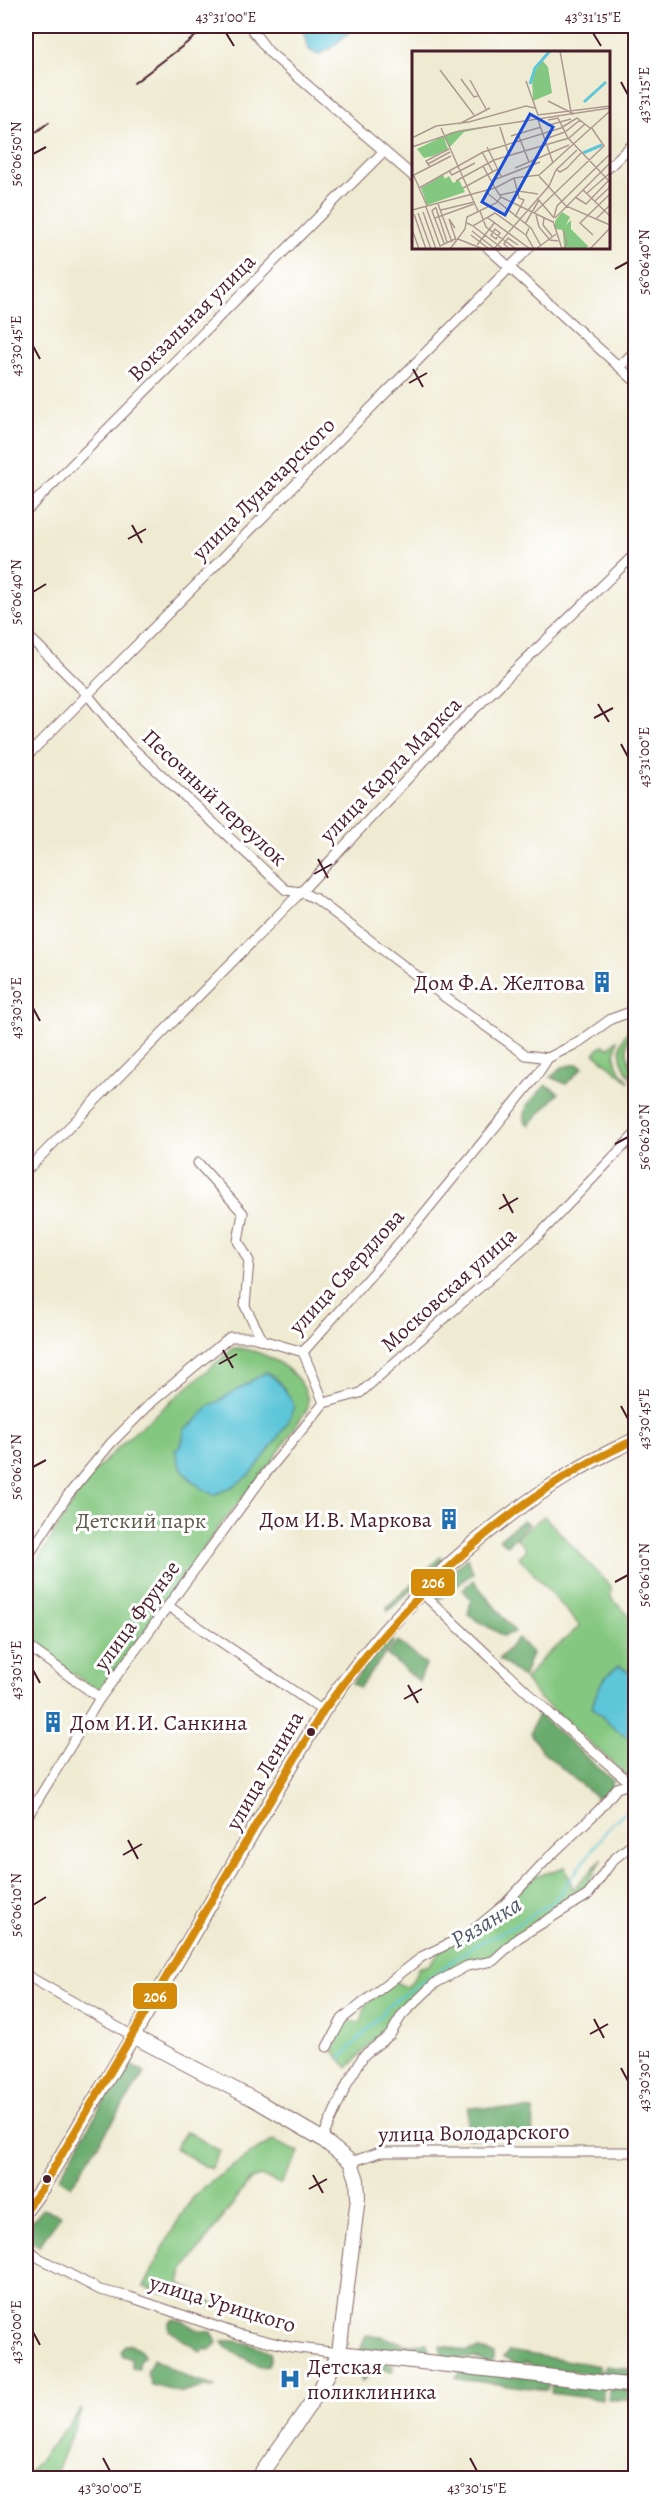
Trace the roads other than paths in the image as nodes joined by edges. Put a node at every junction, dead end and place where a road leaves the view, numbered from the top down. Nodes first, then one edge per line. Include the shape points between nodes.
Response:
1 (249, 26) edge
2 (636, 141) edge
3 (384, 151) junction
4 (610, 167) edge
5 (412, 175) edge
6 (489, 249) edge
7 (528, 249) edge
8 (509, 268) junction
9 (636, 350) edge
10 (620, 366) junction
11 (636, 382) edge
12 (26, 511) edge
13 (636, 553) edge
14 (26, 634) edge
15 (87, 694) junction
16 (26, 757) edge
17 (301, 892) junction
18 (636, 1010) edge
19 (548, 1058) junction
20 (636, 1133) edge
21 (198, 1163) dead end
22 (27, 1167) edge
23 (262, 1339) junction
24 (303, 1352) junction
25 (324, 1403) junction
26 (636, 1439) edge
27 (26, 1559) edge
28 (420, 1591) junction
29 (168, 1606) junction
30 (26, 1645) edge
31 (100, 1698) junction
32 (323, 1711) junction
33 (634, 1785) edge
34 (26, 1819) edge
35 (636, 1841) edge
36 (26, 1975) edge
37 (133, 2036) junction
38 (327, 2047) dead end
39 (322, 2139) junction
40 (636, 2152) edge
41 (351, 2162) junction
42 (26, 2210) edge
43 (26, 2246) edge
44 (339, 2353) junction
45 (636, 2386) edge
46 (258, 2478) edge

1 - 3 street via 268,52
2 - 4 street
3 - 5 street
3 - 12 street, Вокзальная улица
6 - 8 street
7 - 8 street, улица Луначарского
8 - 10 street
8 - 15 street, улица Луначарского
9 - 10 street
10 - 11 street
13 - 17 street, улица Карла Маркса via 457,726
14 - 15 street, Песочный переулок
15 - 16 street, улица Луначарского
15 - 17 street, Песочный переулок via 127,743 286,890
17 - 19 street, Песочный переулок via 526,1055
17 - 22 street, улица Карла Маркса
18 - 19 street, улица Свердлова via 610,1018 579,1042
19 - 24 street, улица Свердлова via 536,1078 414,1226
20 - 25 street, Московская улица via 538,1236 369,1386 360,1393
21 - 23 street via 243,1213 238,1241 249,1261 245,1306
23 - 24 street, улица Свердлова
23 - 27 street, улица Свердлова via 230,1337 153,1401 68,1495
24 - 25 street
25 - 29 street, улица Фрунзе via 263,1477
26 - 28 main road, улица Ленина via 532,1498
28 - 32 main road, улица Ленина
28 - 33 street via 557,1720
29 - 31 street, улица Фрунзе
29 - 32 street
30 - 31 street
31 - 34 street, улица Фрунзе
32 - 37 main road, улица Ленина
33 - 38 street via 617,1788 505,1904 469,1934 423,1956 342,2019
35 - 39 street via 613,1860 588,1895 518,1938 493,1961 467,1966 434,1984 402,2015 390,2035 364,2055
36 - 37 street
37 - 39 main road, улица Володарского
37 - 42 main road, улица Ленина
39 - 41 main road, улица Володарского
40 - 41 street, улица Володарского via 380,2152
41 - 44 main road via 358,2197
43 - 44 street, улица Урицкого via 39,2258 100,2290 291,2348
44 - 45 main road, улица Урицкого
44 - 46 main road via 318,2393

